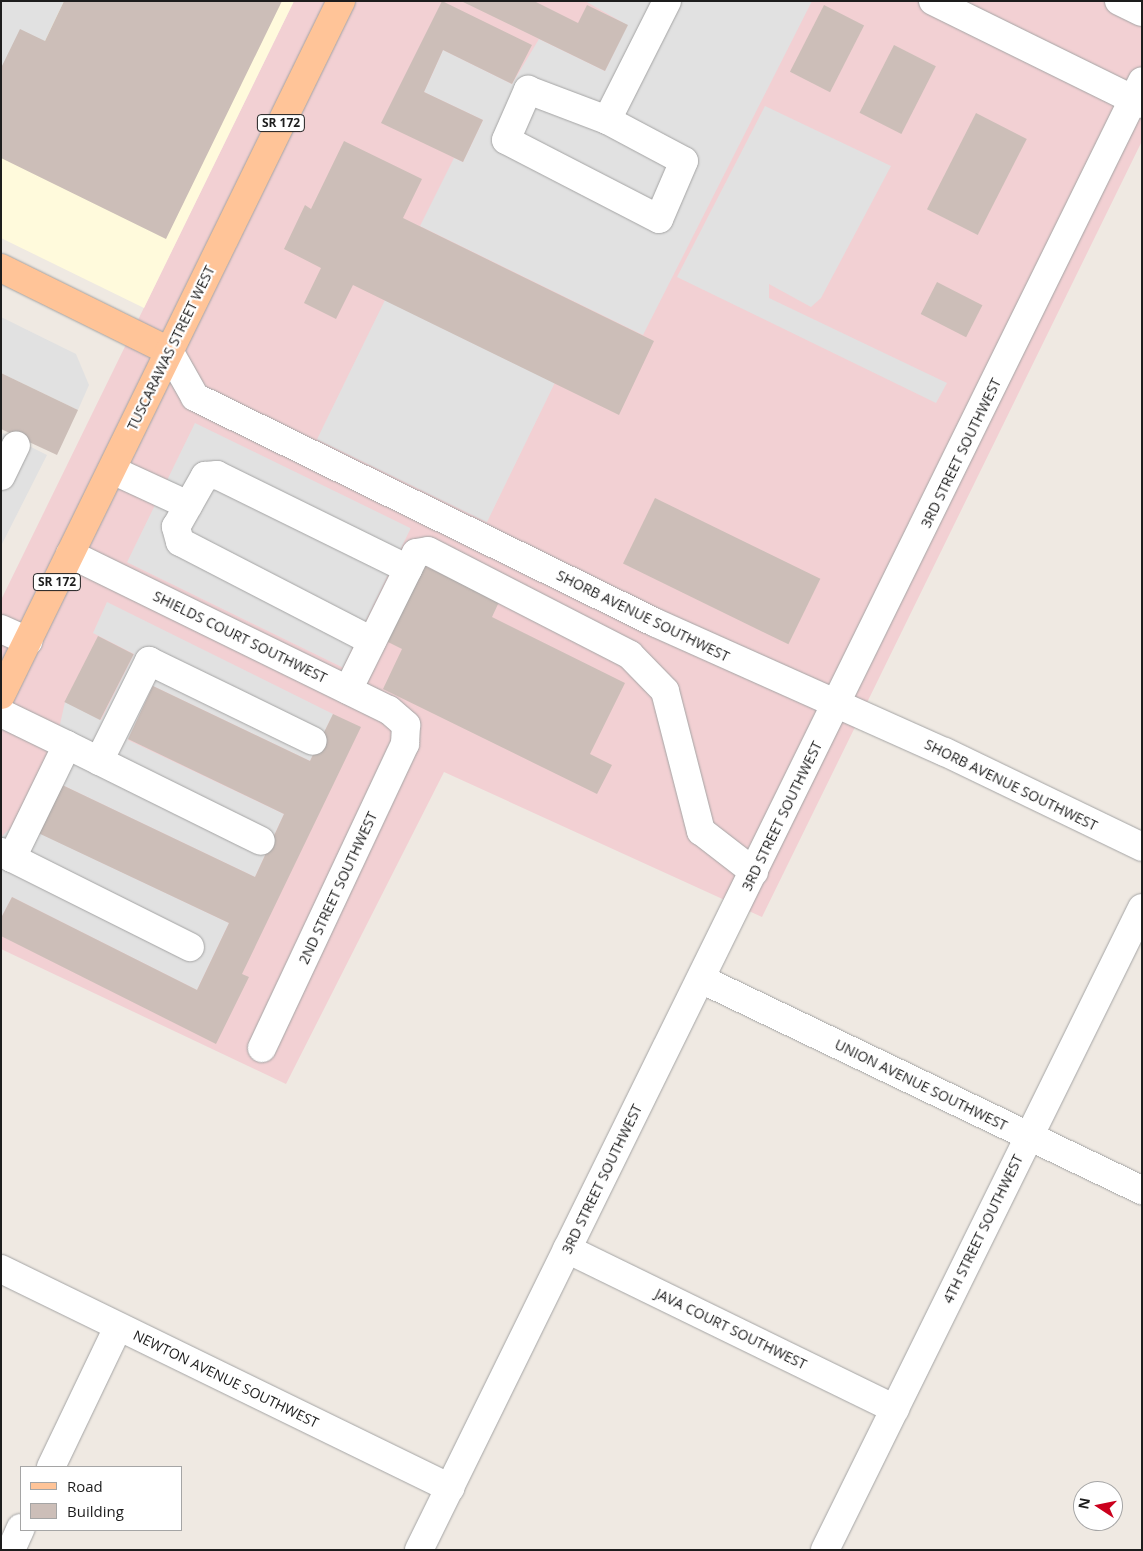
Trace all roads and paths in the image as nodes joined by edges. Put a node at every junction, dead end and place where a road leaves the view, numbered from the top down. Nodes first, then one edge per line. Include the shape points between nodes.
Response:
1 (341, 1) edge
2 (667, 1) edge
3 (933, 1) edge
4 (1119, 1) edge
5 (1142, 12) edge
6 (1139, 95) edge
7 (607, 120) junction
8 (1, 268) edge
9 (169, 352) junction
10 (16, 446) dead end
11 (112, 470) junction
12 (1, 476) edge
13 (188, 506) junction
14 (70, 554) junction
15 (408, 569) junction
16 (1, 629) edge
17 (28, 641) junction
18 (372, 642) junction
19 (348, 690) junction
20 (1, 695) edge
21 (837, 705) junction
22 (1, 712) edge
23 (406, 725) joint
24 (312, 741) dead end
25 (67, 745) junction
26 (98, 761) junction
27 (261, 841) dead end
28 (1142, 848) edge
29 (7, 855) edge
30 (754, 872) junction
31 (1142, 908) edge
32 (190, 947) dead end
33 (701, 979) junction
34 (262, 1048) dead end
35 (1028, 1138) junction
36 (1142, 1190) edge
37 (568, 1249) junction
38 (1, 1269) edge
39 (118, 1327) junction
40 (895, 1409) junction
41 (50, 1466) edge
42 (450, 1488) junction
43 (20, 1530) edge
44 (11, 1550) edge
45 (419, 1550) edge
46 (825, 1550) edge

1 - 9 main road, TUSCARAWAS STREET WEST / SR 172
2 - 7 street
3 - 6 street
4 - 5 street
6 - 21 street, 3RD STREET SOUTHWEST
7 - 7 street via 684,161 659,219 506,140 528,90
8 - 9 main road
9 - 11 main road, TUSCARAWAS STREET WEST / SR 172
9 - 21 street, SHORB AVENUE SOUTHWEST via 195,397 656,623
10 - 12 street
11 - 13 street
11 - 14 main road, TUSCARAWAS STREET WEST / SR 172
13 - 15 street via 205,476 217,475
13 - 18 street via 176,527 180,542
14 - 17 main road, TUSCARAWAS STREET WEST / SR 172
14 - 19 street, SHIELDS COURT SOUTHWEST
15 - 18 street
15 - 30 street via 416,553 428,551 630,655 664,691 701,831
16 - 17 street
17 - 20 main road, TUSCARAWAS STREET WEST / SR 172
18 - 19 street
19 - 23 street, SHIELDS COURT SOUTHWEST via 389,710
21 - 28 street, SHORB AVENUE SOUTHWEST
21 - 30 street, 3RD STREET SOUTHWEST
22 - 25 street
23 - 34 street, 2ND STREET SOUTHWEST via 405,744
24 - 26 street via 149,661
25 - 26 street
25 - 29 street
26 - 27 street
29 - 32 street
30 - 33 street, 3RD STREET SOUTHWEST
31 - 35 street, 4TH STREET SOUTHWEST
33 - 35 street, UNION AVENUE SOUTHWEST
33 - 37 street, 3RD STREET SOUTHWEST
35 - 36 street, UNION AVENUE SOUTHWEST
35 - 40 street, 4TH STREET SOUTHWEST
37 - 40 street, JAVA COURT SOUTHWEST
37 - 42 street, 3RD STREET SOUTHWEST
38 - 39 street, NEWTON AVENUE SOUTHWEST
39 - 41 street
39 - 42 street, NEWTON AVENUE SOUTHWEST
40 - 46 street, 4TH STREET SOUTHWEST
42 - 45 street, 3RD STREET SOUTHWEST
43 - 44 street

